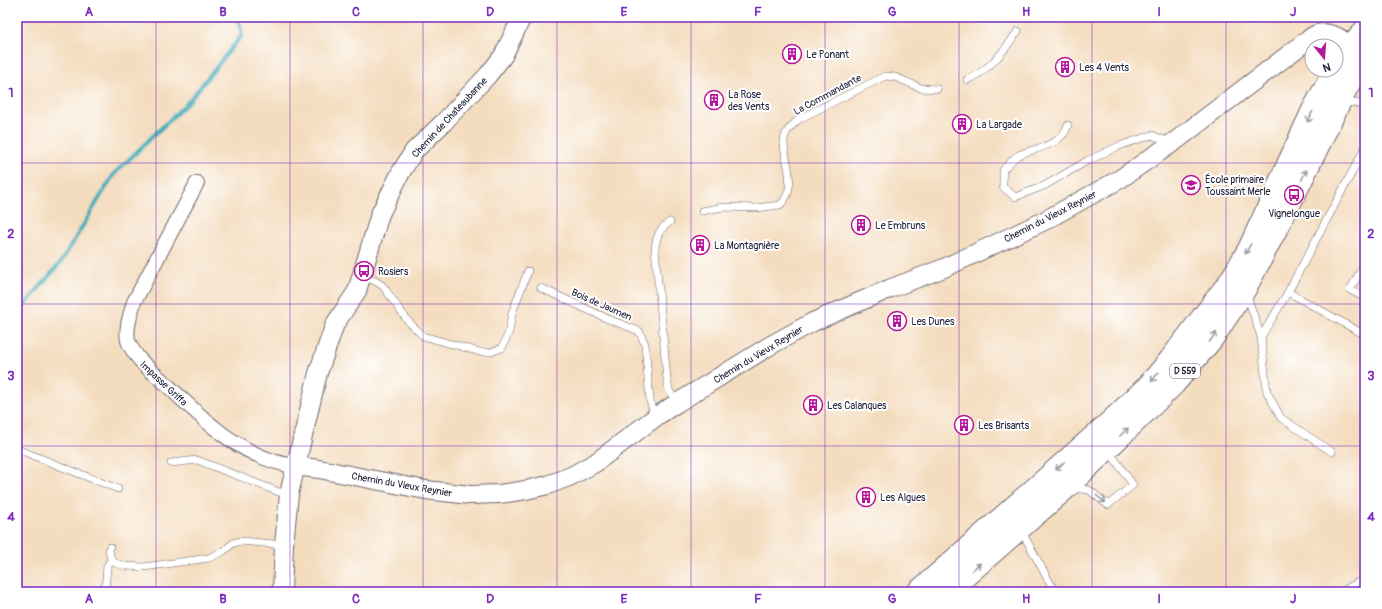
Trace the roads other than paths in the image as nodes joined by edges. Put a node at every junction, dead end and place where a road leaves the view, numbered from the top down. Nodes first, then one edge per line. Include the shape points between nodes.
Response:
1 (522, 17) edge
2 (1018, 31) dead end
3 (1314, 38) edge
4 (1333, 38) edge
5 (1304, 48) edge
6 (1350, 52) edge
7 (967, 80) dead end
8 (937, 89) dead end
9 (1335, 94) junction
10 (1365, 105) edge
11 (1068, 125) dead end
12 (1171, 143) junction
13 (1365, 148) edge
14 (197, 183) dead end
15 (702, 211) dead end
16 (670, 222) dead end
17 (1365, 263) edge
18 (528, 271) dead end
19 (362, 276) junction
20 (1238, 285) junction
21 (541, 288) dead end
22 (1288, 292) junction
23 (1365, 298) edge
24 (1365, 335) edge
25 (1261, 337) junction
26 (677, 403) junction
27 (655, 418) junction
28 (1108, 448) junction
29 (17, 449) edge
30 (1332, 452) dead end
31 (171, 463) dead end
32 (295, 466) junction
33 (1066, 488) junction
34 (118, 489) dead end
35 (289, 494) junction
36 (1020, 528) junction
37 (284, 545) junction
38 (110, 547) dead end
39 (110, 560) junction
40 (1365, 578) edge
41 (105, 592) edge
42 (282, 592) edge
43 (918, 592) edge
44 (947, 592) edge
45 (1055, 592) edge
46 (1341, 592) edge

1 - 19 street, Chemin de Chateaubanne via 502,56 488,75 414,151 404,167 380,214
2 - 7 lane via 990,66
3 - 4 street, Chemin du Vieux Reynier via 1317,34 1328,34
5 - 12 street, Chemin du Vieux Reynier
6 - 9 main road, D 559
6 - 9 main road, D 559
8 - 15 lane, La Commandante via 921,88 891,76 885,76 858,89 800,120 785,135 790,181 789,193 780,205 756,208 722,207
9 - 10 lane
9 - 20 main road, D 559 via 1249,248
11 - 12 lane via 1066,133 1048,146 1018,156 1004,170 1003,187 1014,197 1044,186 1119,146 1152,135
12 - 26 street, Chemin du Vieux Reynier via 1120,180 1044,221 944,268 813,322
13 - 22 lane
14 - 32 street, Impasse Griffa via 134,302 128,323 128,342 138,359 209,424 236,444 267,460
16 - 26 lane via 660,230 655,249 668,390
17 - 23 lane via 1350,290
18 - 19 lane via 502,348 492,352 480,352 423,336 407,320 383,286 376,280
19 - 32 street, Chemin de Chateaubanne via 357,291 335,324 322,360
20 - 25 lane
28 -> 20 main road, D 559 via 1174,384 1212,339
20 -> 43 main road, D 559 via 1148,386
21 - 27 lane, Bois de Jaumen via 639,331 645,344 650,401
22 - 24 lane
22 - 25 lane
25 - 30 lane via 1267,392 1281,418
26 - 27 street, Chemin du Vieux Reynier
27 - 32 street, Chemin du Vieux Reynier via 595,463 571,476 548,484 500,494 470,495 426,490
28 - 33 main road, D 559
33 -> 28 lane via 1089,490 1108,505 1133,485
29 - 34 lane
31 - 35 lane via 197,460
32 - 35 street
33 - 36 main road, D 559
35 - 37 street
44 -> 36 main road, D 559
36 - 45 lane
37 - 39 lane via 241,541 209,558 144,567 126,566
37 - 42 street
38 - 39 lane
39 - 41 lane via 107,566
40 - 46 lane

